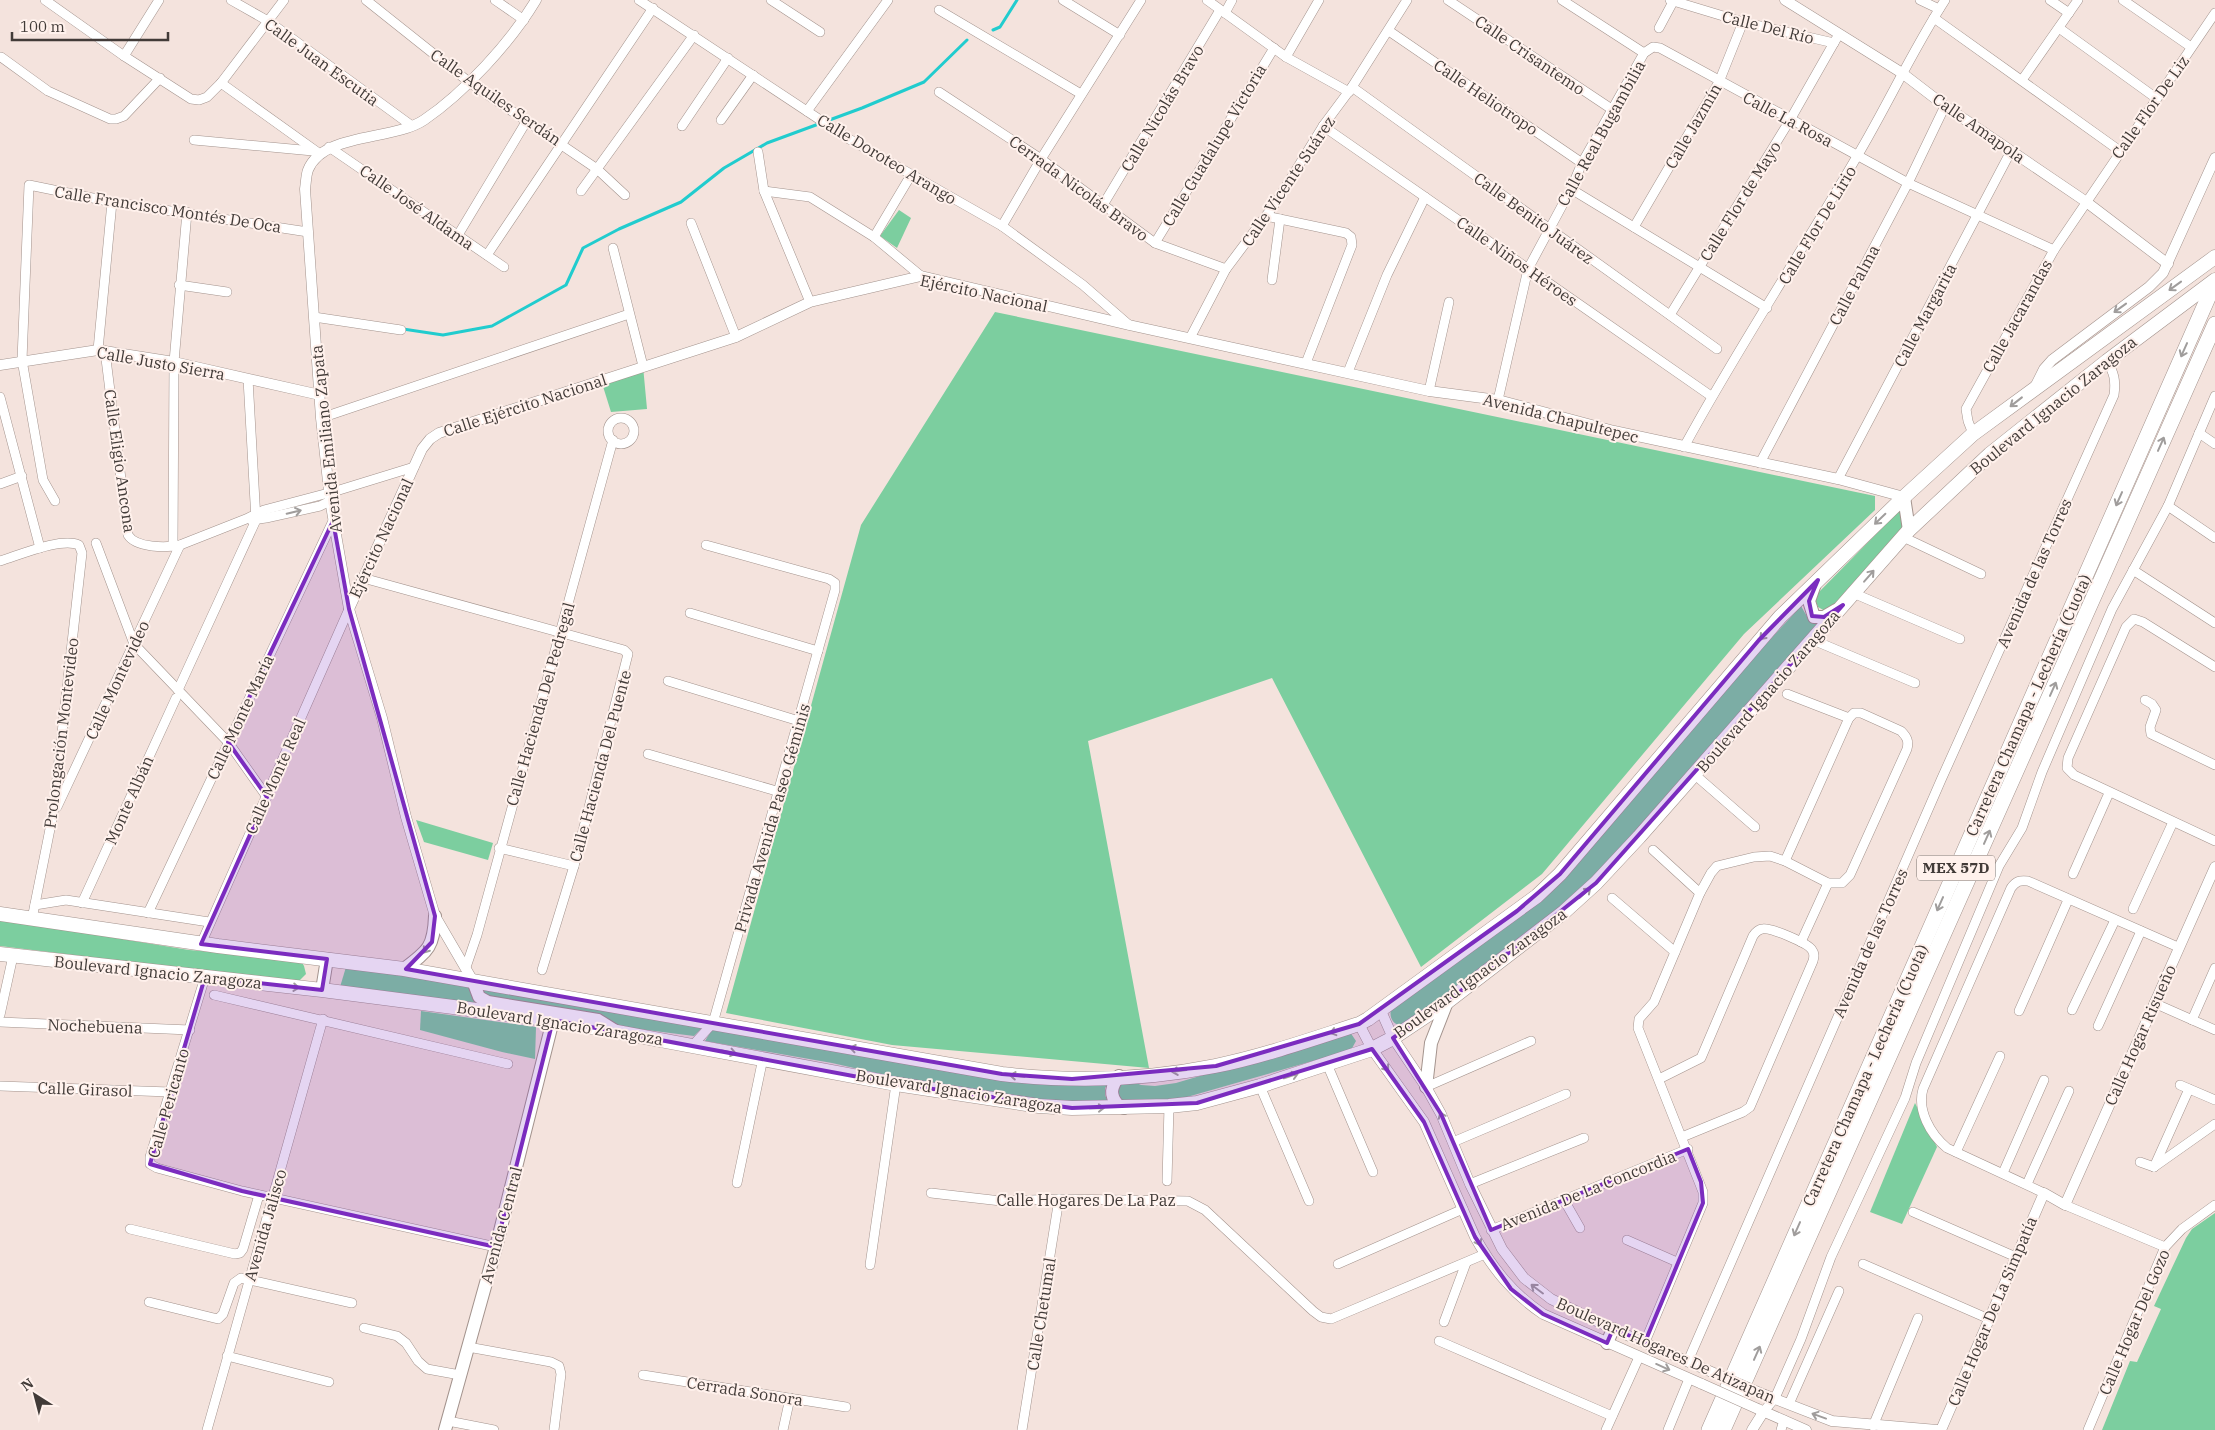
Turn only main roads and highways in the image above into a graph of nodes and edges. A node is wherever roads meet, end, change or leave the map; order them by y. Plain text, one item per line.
1 (2215, 257) edge
2 (2215, 281) edge
3 (2215, 324) edge
4 (1904, 496) junction
5 (1906, 534) junction
6 (1818, 580) junction
7 (1844, 605) junction
8 (0, 914) edge
9 (435, 916) road end
10 (7, 955) edge
11 (327, 960) junction
12 (404, 969) junction
13 (473, 981) junction
14 (322, 990) junction
15 (1447, 1002) junction
16 (554, 1020) junction
17 (614, 1030) junction
18 (1119, 1076) junction
19 (1426, 1087) road end
20 (1124, 1108) junction
21 (1613, 1329) road end
22 (1607, 1343) road end
23 (446, 1426) edge
24 (1709, 1430) edge
25 (1724, 1430) edge

1 -> 4 main road, Boulevard Ignacio Zaragoza
2 - 5 main road, Boulevard Ignacio Zaragoza
2 -> 24 highway, Carretera Chamapa - Lechería (Cuota) / MEX 57D
25 -> 3 highway, Carretera Chamapa - Lechería (Cuota) / MEX 57D
4 - 5 main road
4 -> 6 main road, Boulevard Ignacio Zaragoza
7 -> 5 main road, Boulevard Ignacio Zaragoza
6 - 7 main road
6 -> 18 main road, Boulevard Ignacio Zaragoza
15 -> 7 main road, Boulevard Ignacio Zaragoza
8 - 11 main road, Boulevard Ignacio Zaragoza
9 -> 12 main road
10 -> 14 main road, Boulevard Ignacio Zaragoza
11 - 12 main road, Boulevard Ignacio Zaragoza
11 - 14 main road
12 - 13 main road, Boulevard Ignacio Zaragoza
13 - 17 main road
18 -> 13 main road, Boulevard Ignacio Zaragoza
14 - 16 main road, Boulevard Ignacio Zaragoza
15 - 19 main road
20 -> 15 main road, Boulevard Ignacio Zaragoza
16 - 17 main road, Boulevard Ignacio Zaragoza
16 - 23 main road, Avenida Central
17 -> 20 main road, Boulevard Ignacio Zaragoza
18 - 20 main road
21 - 22 main road

